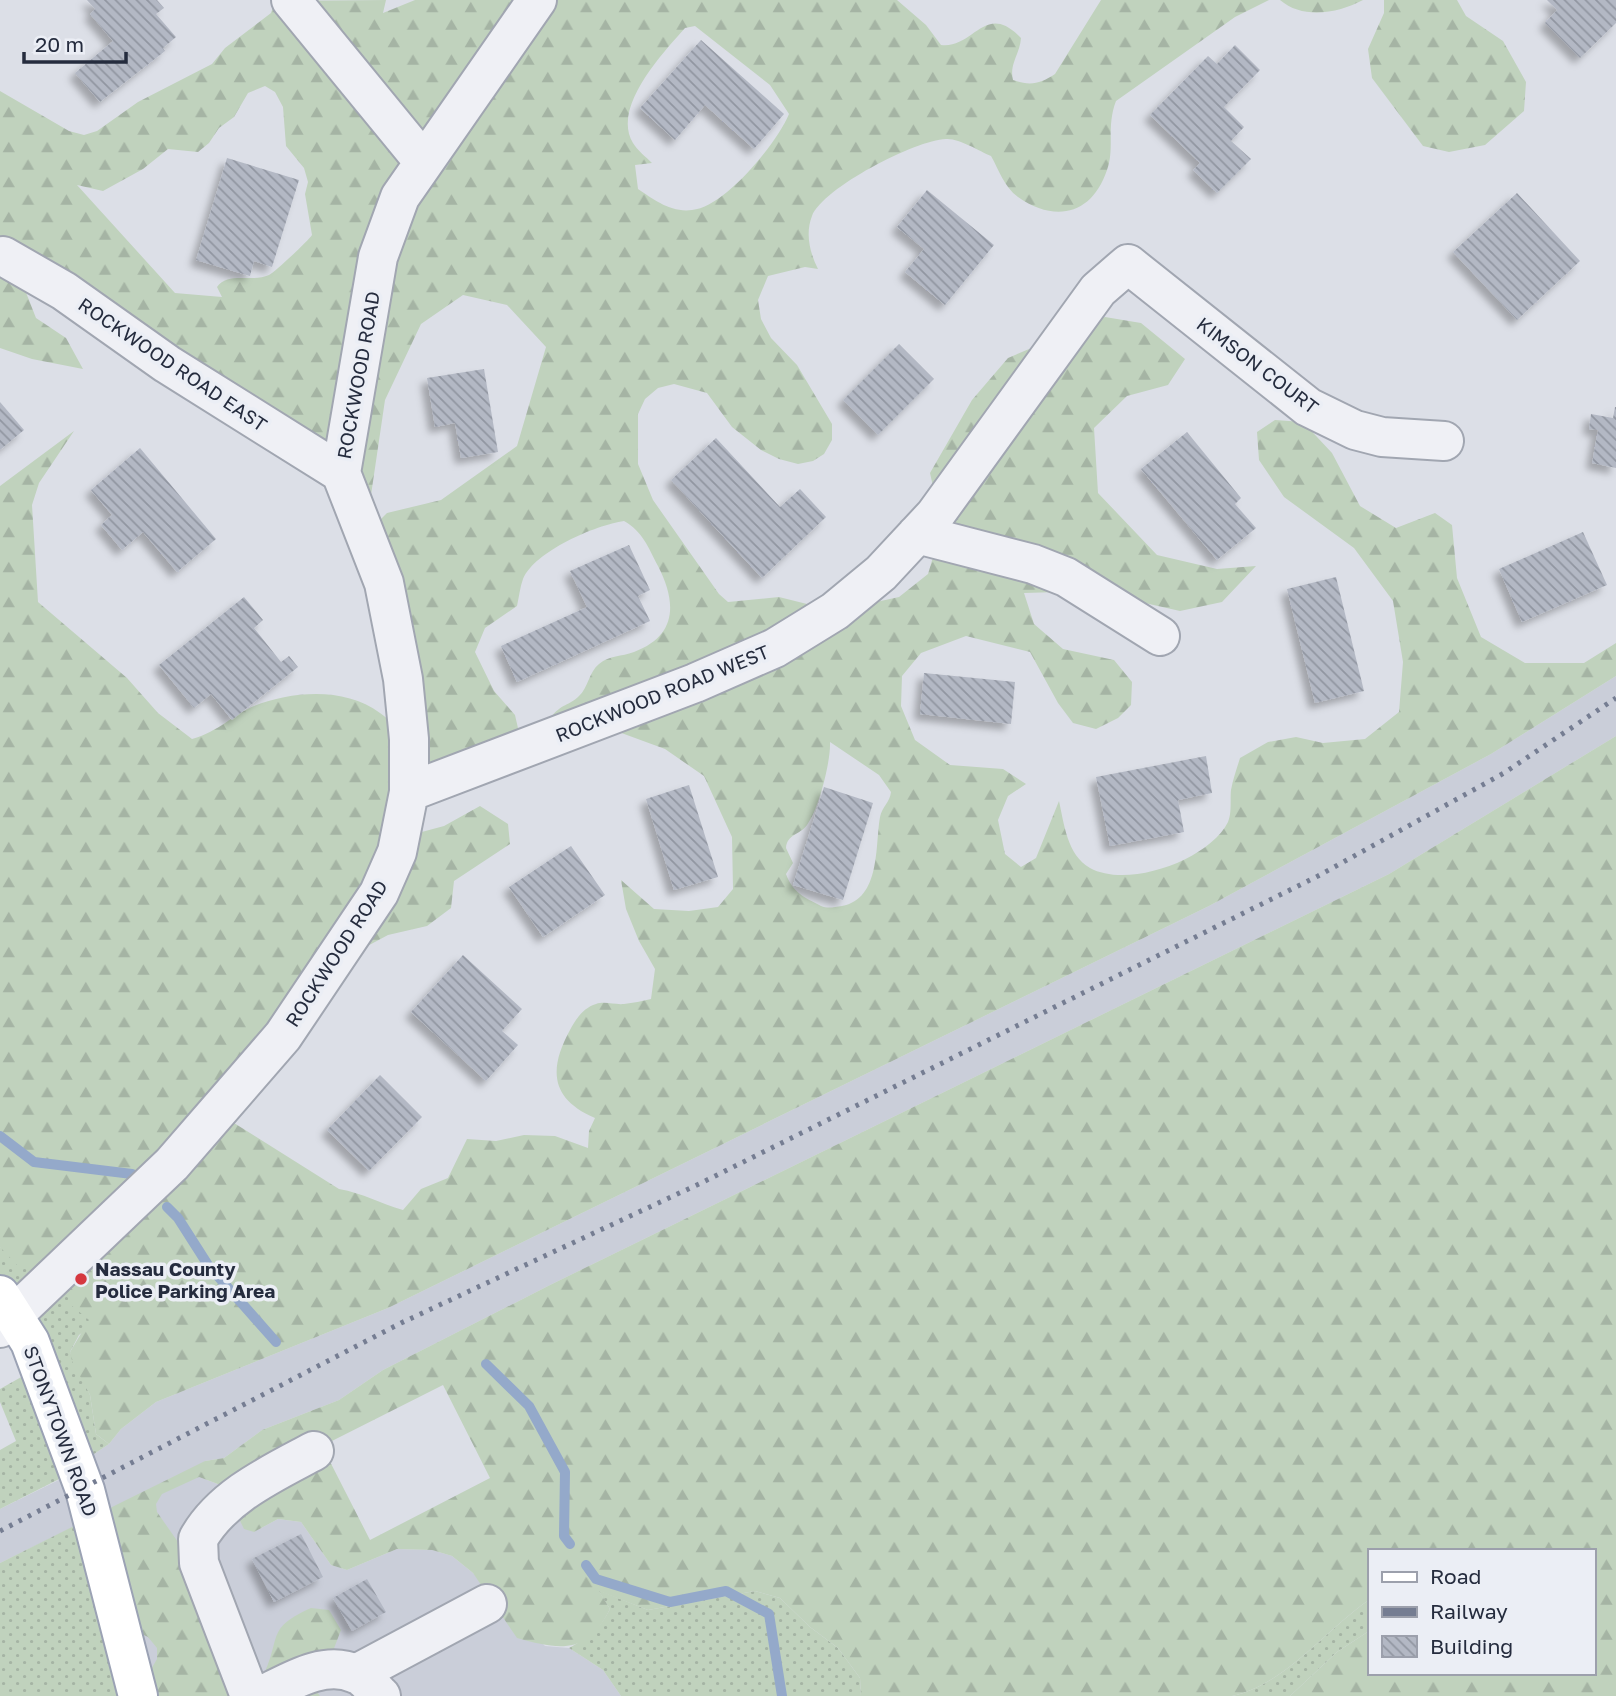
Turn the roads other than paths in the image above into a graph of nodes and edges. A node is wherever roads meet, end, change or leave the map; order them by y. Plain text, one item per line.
1 (291, 0) edge
2 (537, 0) edge
3 (423, 160) junction
4 (3, 256) dead end
5 (1128, 264) joint
6 (1444, 440) dead end
7 (341, 473) junction
8 (917, 534) junction
9 (1160, 636) dead end
10 (409, 792) junction
11 (5, 1312) edge
12 (314, 1451) dead end
13 (487, 1604) dead end
14 (368, 1685) edge
15 (138, 1696) edge
16 (250, 1696) edge
17 (261, 1696) edge

1 - 3 street
2 - 3 street, ROCKWOOD ROAD
3 - 7 street, ROCKWOOD ROAD
4 - 7 street, ROCKWOOD ROAD EAST
5 - 6 street, KIMSON COURT
5 - 8 street, ROCKWOOD ROAD WEST
7 - 10 street, ROCKWOOD ROAD
8 - 9 street
8 - 10 street, ROCKWOOD ROAD WEST
10 - 11 street, ROCKWOOD ROAD
11 - 15 main road, STONYTOWN ROAD
12 - 16 street
13 - 14 street
14 - 17 street

